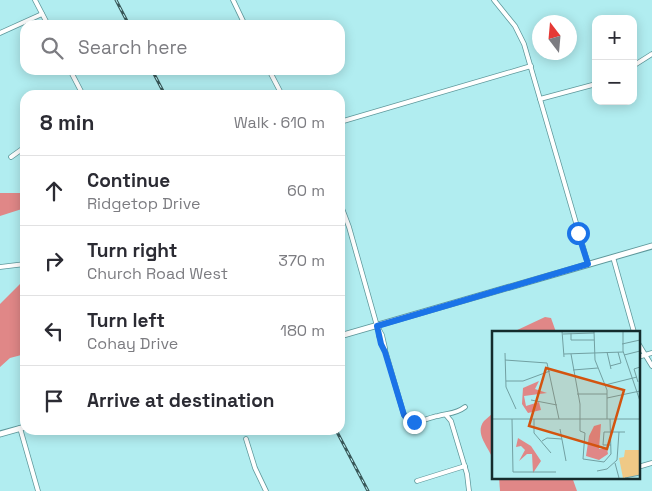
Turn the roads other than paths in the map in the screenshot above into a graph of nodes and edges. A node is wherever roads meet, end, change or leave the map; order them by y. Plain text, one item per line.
1 (35, 0) edge
2 (233, 0) edge
3 (495, 0) edge
4 (42, 14) junction
5 (29, 20) edge
6 (45, 20) edge
7 (243, 20) edge
8 (20, 24) edge
9 (0, 33) edge
10 (652, 54) edge
11 (637, 63) edge
12 (531, 66) junction
13 (73, 75) edge
14 (272, 75) edge
15 (592, 85) edge
16 (80, 90) edge
17 (279, 90) edge
18 (540, 99) junction
19 (345, 121) edge
20 (20, 151) edge
21 (11, 157) dead end
22 (345, 216) edge
23 (652, 246) edge
24 (612, 257) junction
25 (588, 264) junction
26 (20, 265) edge
27 (0, 267) edge
28 (378, 328) junction
29 (634, 331) edge
30 (345, 335) edge
31 (640, 346) edge
32 (652, 353) edge
33 (646, 355) junction
34 (640, 356) edge
35 (652, 366) edge
36 (465, 407) dead end
37 (446, 415) junction
38 (20, 428) edge
39 (0, 434) edge
40 (24, 435) edge
41 (246, 439) dead end
42 (465, 466) junction
43 (417, 481) dead end
44 (38, 491) edge
45 (266, 491) edge
46 (470, 491) edge

1 - 4 street
2 - 7 street
3 - 12 street
4 - 5 street
4 - 6 street
8 - 9 street
10 - 11 street
12 - 18 street
12 - 19 street
13 - 16 street
14 - 17 street
15 - 18 street
18 - 25 street
20 - 21 street
22 - 28 street
23 - 24 street
24 - 25 street
24 - 29 street
25 - 28 street
26 - 27 street
28 - 30 street
28 - 37 street
31 - 33 street
32 - 33 street
33 - 34 street
33 - 35 street
36 - 37 street
37 - 42 street
38 - 39 street
40 - 44 street
41 - 45 street
42 - 43 street
42 - 46 street

